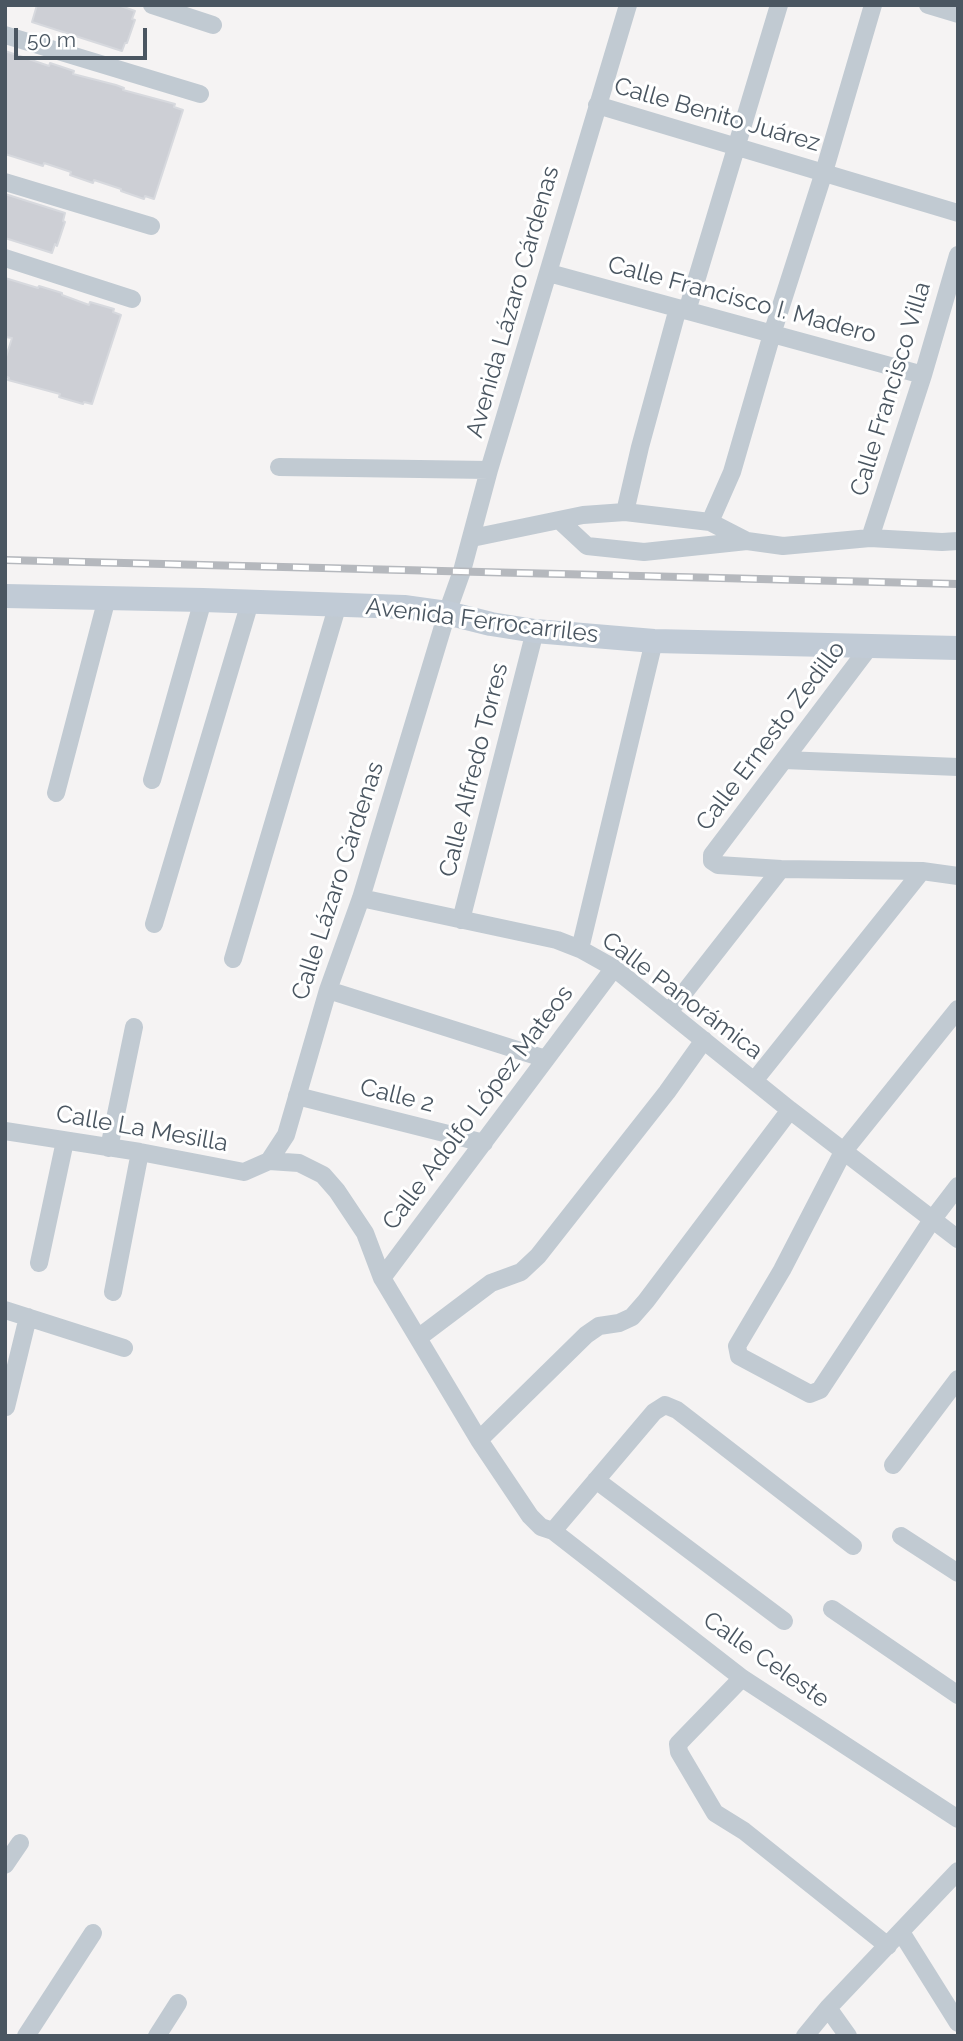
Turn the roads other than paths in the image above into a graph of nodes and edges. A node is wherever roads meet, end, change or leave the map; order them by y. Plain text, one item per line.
1 (152, 5) edge
2 (628, 5) edge
3 (779, 5) edge
4 (873, 5) edge
5 (928, 5) edge
6 (958, 14) edge
7 (212, 25) dead end
8 (5, 35) edge
9 (200, 94) dead end
10 (597, 105) junction
11 (737, 146) junction
12 (824, 172) junction
13 (5, 182) edge
14 (958, 213) edge
15 (151, 226) dead end
16 (958, 256) edge
17 (5, 258) edge
18 (549, 273) junction
19 (132, 299) dead end
20 (682, 310) junction
21 (772, 334) junction
22 (923, 375) junction
23 (279, 467) dead end
24 (489, 470) junction
25 (625, 512) junction
26 (559, 520) junction
27 (710, 522) junction
28 (472, 538) junction
29 (870, 538) junction
30 (747, 541) junction
31 (958, 541) edge
32 (5, 596) edge
33 (107, 598) junction
34 (203, 600) junction
35 (250, 602) junction
36 (338, 604) junction
37 (447, 613) junction
38 (535, 631) junction
39 (654, 640) junction
40 (870, 646) junction
41 (958, 648) edge
42 (784, 760) junction
43 (958, 767) edge
44 (152, 779) dead end
45 (56, 793) dead end
46 (782, 869) junction
47 (922, 871) junction
48 (958, 876) edge
49 (361, 898) junction
50 (461, 920) junction
51 (154, 924) dead end
52 (580, 949) junction
53 (233, 959) dead end
54 (614, 968) junction
55 (328, 990) junction
56 (958, 1009) edge
57 (669, 1012) junction
58 (134, 1027) dead end
59 (704, 1040) junction
60 (546, 1059) junction
61 (754, 1081) junction
62 (297, 1097) junction
63 (790, 1110) junction
64 (5, 1131) edge
65 (65, 1141) junction
66 (484, 1143) junction
67 (109, 1147) junction
68 (140, 1152) junction
69 (844, 1152) junction
70 (269, 1161) junction
71 (958, 1186) edge
72 (932, 1220) junction
73 (958, 1239) edge
74 (39, 1263) dead end
75 (382, 1278) junction
76 (113, 1292) dead end
77 (5, 1310) edge
78 (28, 1317) junction
79 (418, 1338) junction
80 (124, 1348) dead end
81 (958, 1379) edge
82 (6, 1407) edge
83 (479, 1440) junction
84 (893, 1465) dead end
85 (596, 1480) junction
86 (553, 1531) junction
87 (901, 1536) dead end
88 (853, 1546) dead end
89 (958, 1573) edge
90 (832, 1609) dead end
91 (784, 1622) dead end
92 (742, 1678) junction
93 (958, 1695) edge
94 (958, 1819) edge
95 (20, 1843) dead end
96 (5, 1865) edge
97 (958, 1871) edge
98 (901, 1932) junction
99 (93, 1933) dead end
100 (888, 1946) junction
101 (177, 2003) dead end
102 (828, 2008) junction
103 (958, 2023) edge
104 (26, 2036) edge
105 (157, 2036) edge
106 (805, 2036) edge
107 (848, 2036) edge

1 - 7 street
2 - 10 street, Avenida Lázaro Cárdenas
3 - 11 street
4 - 12 street, Calle Benito Juárez
5 - 6 street
8 - 9 street
10 - 11 street, Calle Benito Juárez
10 - 18 street, Avenida Lázaro Cárdenas
11 - 12 street, Calle Benito Juárez
11 - 20 street
12 - 14 street, Calle Benito Juárez
12 - 21 street
13 - 15 street
16 - 22 street, Calle Francisco Villa
17 - 19 street
18 - 20 street, Calle Francisco I. Madero
18 - 24 street, Avenida Lázaro Cárdenas
20 - 21 street, Calle Francisco I. Madero
20 - 25 street
21 - 22 street, Calle Francisco I. Madero
21 - 27 street
22 - 29 street, Calle Francisco Villa
23 - 24 street
24 - 28 street, Avenida Lázaro Cárdenas
25 - 26 street
25 - 27 street
26 - 28 street
26 - 30 street
27 - 30 street
28 - 37 street, Avenida Lázaro Cárdenas
29 - 30 street
29 - 31 street
32 - 33 street, Avenida Ferrocarriles
33 - 34 street, Avenida Ferrocarriles
33 - 45 street
34 - 35 street, Avenida Ferrocarriles
34 - 44 street
35 - 36 street, Avenida Ferrocarriles
35 - 51 street
36 - 37 street, Avenida Ferrocarriles
36 - 53 street
37 - 38 street, Avenida Ferrocarriles
37 - 49 street, Calle Lázaro Cárdenas
38 - 39 street, Avenida Ferrocarriles
38 - 50 street, Calle Alfredo Torres
39 - 40 street, Avenida Ferrocarriles
39 - 52 street
40 - 41 street, Avenida Ferrocarriles
40 - 42 street, Calle Ernesto Zedillo
42 - 43 street
42 - 46 street, Calle Ernesto Zedillo
46 - 47 street, Calle Ernesto Zedillo
46 - 57 street
47 - 48 street, Calle Ernesto Zedillo
47 - 61 street
49 - 50 street, Calle Panorámica
49 - 55 street, Calle Lázaro Cárdenas
50 - 52 street, Calle Panorámica
52 - 54 street, Calle Panorámica
54 - 57 street, Calle Panorámica
54 - 60 street, Calle Adolfo López Mateos
55 - 60 street
55 - 62 street, Calle Lázaro Cárdenas
56 - 69 street
57 - 59 street, Calle Panorámica
58 - 67 street
59 - 61 street, Calle Panorámica
59 - 79 street
60 - 66 street, Calle Adolfo López Mateos
61 - 63 street, Calle Panorámica
62 - 66 street, Calle 2
62 - 70 street, Calle Lázaro Cárdenas
63 - 69 street, Calle Panorámica
63 - 83 street
64 - 65 street, Calle La Mesilla
65 - 67 street, Calle La Mesilla
65 - 74 street
66 - 75 street, Calle Adolfo López Mateos
67 - 68 street, Calle La Mesilla
68 - 70 street, Calle La Mesilla
68 - 76 street
69 - 72 street, Calle Panorámica
69 - 72 street
70 - 75 street, Calle Celeste
71 - 72 street
72 - 73 street
75 - 79 street, Calle Celeste
77 - 78 street
78 - 80 street
78 - 82 street
79 - 83 street, Calle Celeste
81 - 84 street
83 - 86 street, Calle Celeste
85 - 86 street
85 - 88 street
85 - 91 street
86 - 92 street, Calle Celeste
87 - 89 street
90 - 93 street
92 - 94 street, Calle Celeste
92 - 100 street
95 - 96 street
97 - 98 street
98 - 100 street
98 - 103 street
99 - 104 street
100 - 102 street
101 - 105 street
102 - 106 street
102 - 107 street

